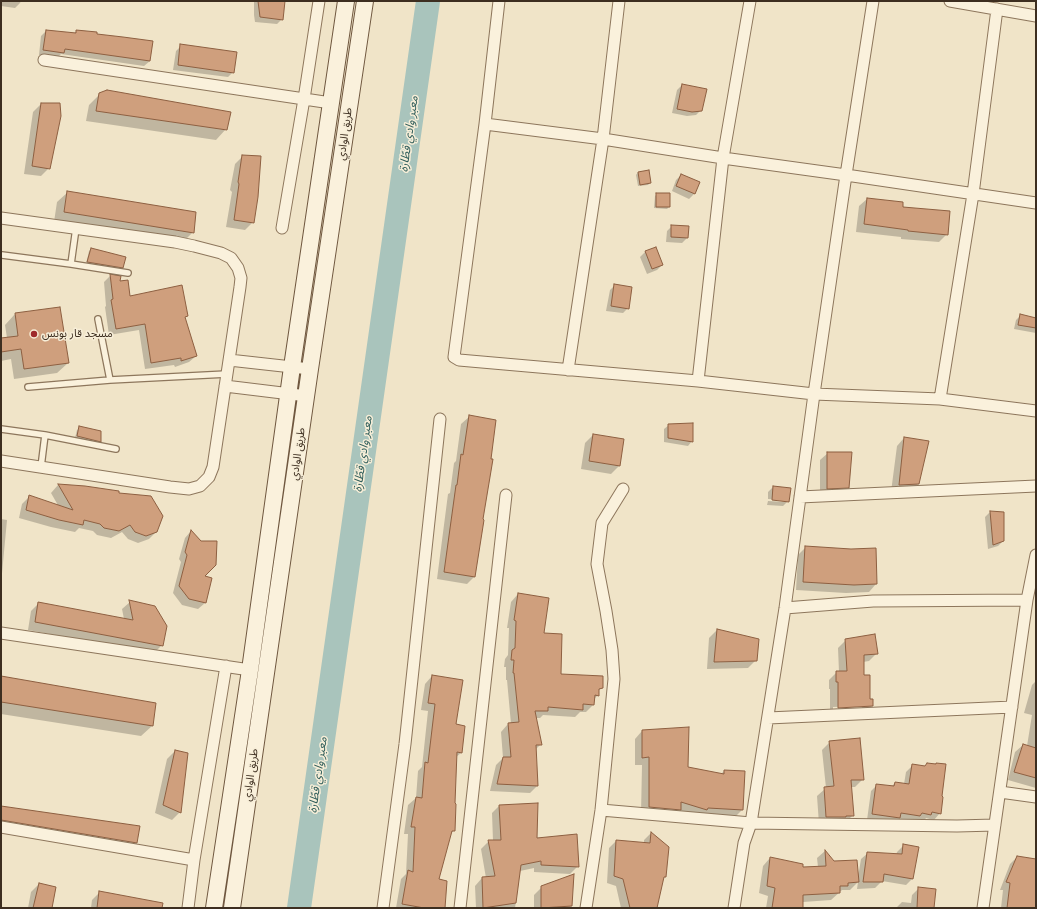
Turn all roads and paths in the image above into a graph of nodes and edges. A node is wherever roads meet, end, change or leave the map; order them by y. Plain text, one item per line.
1 (319, 1) edge
2 (346, 1) edge
3 (365, 1) edge
4 (499, 1) edge
5 (619, 1) edge
6 (750, 1) edge
7 (873, 1) edge
8 (950, 1) edge
9 (997, 9) junction
10 (1036, 16) edge
11 (44, 60) dead end
12 (304, 99) junction
13 (331, 103) junction
14 (485, 124) junction
15 (603, 139) junction
16 (723, 158) junction
17 (846, 175) junction
18 (972, 194) junction
19 (1036, 203) edge
20 (1, 218) edge
21 (76, 228) junction
22 (282, 228) dead end
23 (2, 255) edge
24 (71, 264) junction
25 (128, 273) dead end
26 (98, 319) dead end
27 (229, 360) junction
28 (292, 367) junction
29 (310, 368) junction
30 (568, 370) junction
31 (227, 374) junction
32 (110, 380) junction
33 (698, 381) junction
34 (225, 386) junction
35 (28, 387) dead end
36 (288, 394) junction
37 (814, 394) junction
38 (306, 396) junction
39 (940, 399) junction
40 (1036, 411) edge
41 (440, 420) dead end
42 (1, 429) edge
43 (45, 436) junction
44 (116, 449) dead end
45 (1, 461) edge
46 (41, 467) junction
47 (1036, 486) edge
48 (623, 488) dead end
49 (506, 496) dead end
50 (800, 496) junction
51 (1036, 555) edge
52 (1027, 600) junction
53 (785, 608) junction
54 (1, 633) edge
55 (226, 666) junction
56 (250, 670) junction
57 (1012, 707) junction
58 (768, 718) junction
59 (1000, 792) junction
60 (1036, 797) edge
61 (601, 810) junction
62 (751, 823) junction
63 (995, 825) junction
64 (1, 827) edge
65 (194, 860) junction
66 (188, 908) edge
67 (214, 908) edge
68 (232, 908) edge
69 (383, 908) edge
70 (460, 908) edge
71 (586, 908) edge
72 (734, 908) edge
73 (983, 908) edge

1 - 12 street
2 - 13 main road, طريق الوادي
3 - 29 main road, طريق الوادي
4 - 14 street
5 - 15 street
6 - 16 street
7 - 17 street
8 - 9 street
9 - 10 street
9 - 18 street
11 - 12 street
12 - 13 street
12 - 22 street
13 - 28 main road, طريق الوادي
14 - 15 street
14 - 30 street
15 - 16 street
15 - 30 street
16 - 17 street
16 - 33 street
17 - 18 street
17 - 37 street
18 - 19 street
18 - 39 street
20 - 21 street
21 - 24 lane
21 - 27 street
23 - 24 lane
24 - 25 lane
26 - 32 lane
27 - 28 street
27 - 31 street
28 - 29 street
28 - 36 main road, طريق الوادي
29 - 38 main road, طريق الوادي
30 - 33 street
31 - 32 lane
31 - 34 street
32 - 35 lane
33 - 37 street
34 - 36 street
34 - 46 street
36 - 38 street
36 - 56 main road, طريق الوادي
37 - 39 street
37 - 50 street
38 - 68 main road, طريق الوادي
39 - 40 street
41 - 69 street
42 - 43 lane
43 - 44 lane
43 - 46 lane
45 - 46 street
47 - 50 street
48 - 61 street
49 - 70 street
50 - 53 street
51 - 52 street
52 - 53 street
52 - 57 street
53 - 58 street
54 - 55 street
55 - 56 street
55 - 65 street
56 - 67 main road, طريق الوادي
57 - 58 street
57 - 59 street
58 - 62 street
59 - 60 street
59 - 63 street
61 - 62 street
61 - 71 street
62 - 63 street
62 - 72 street
63 - 73 street
64 - 65 street
65 - 66 street

